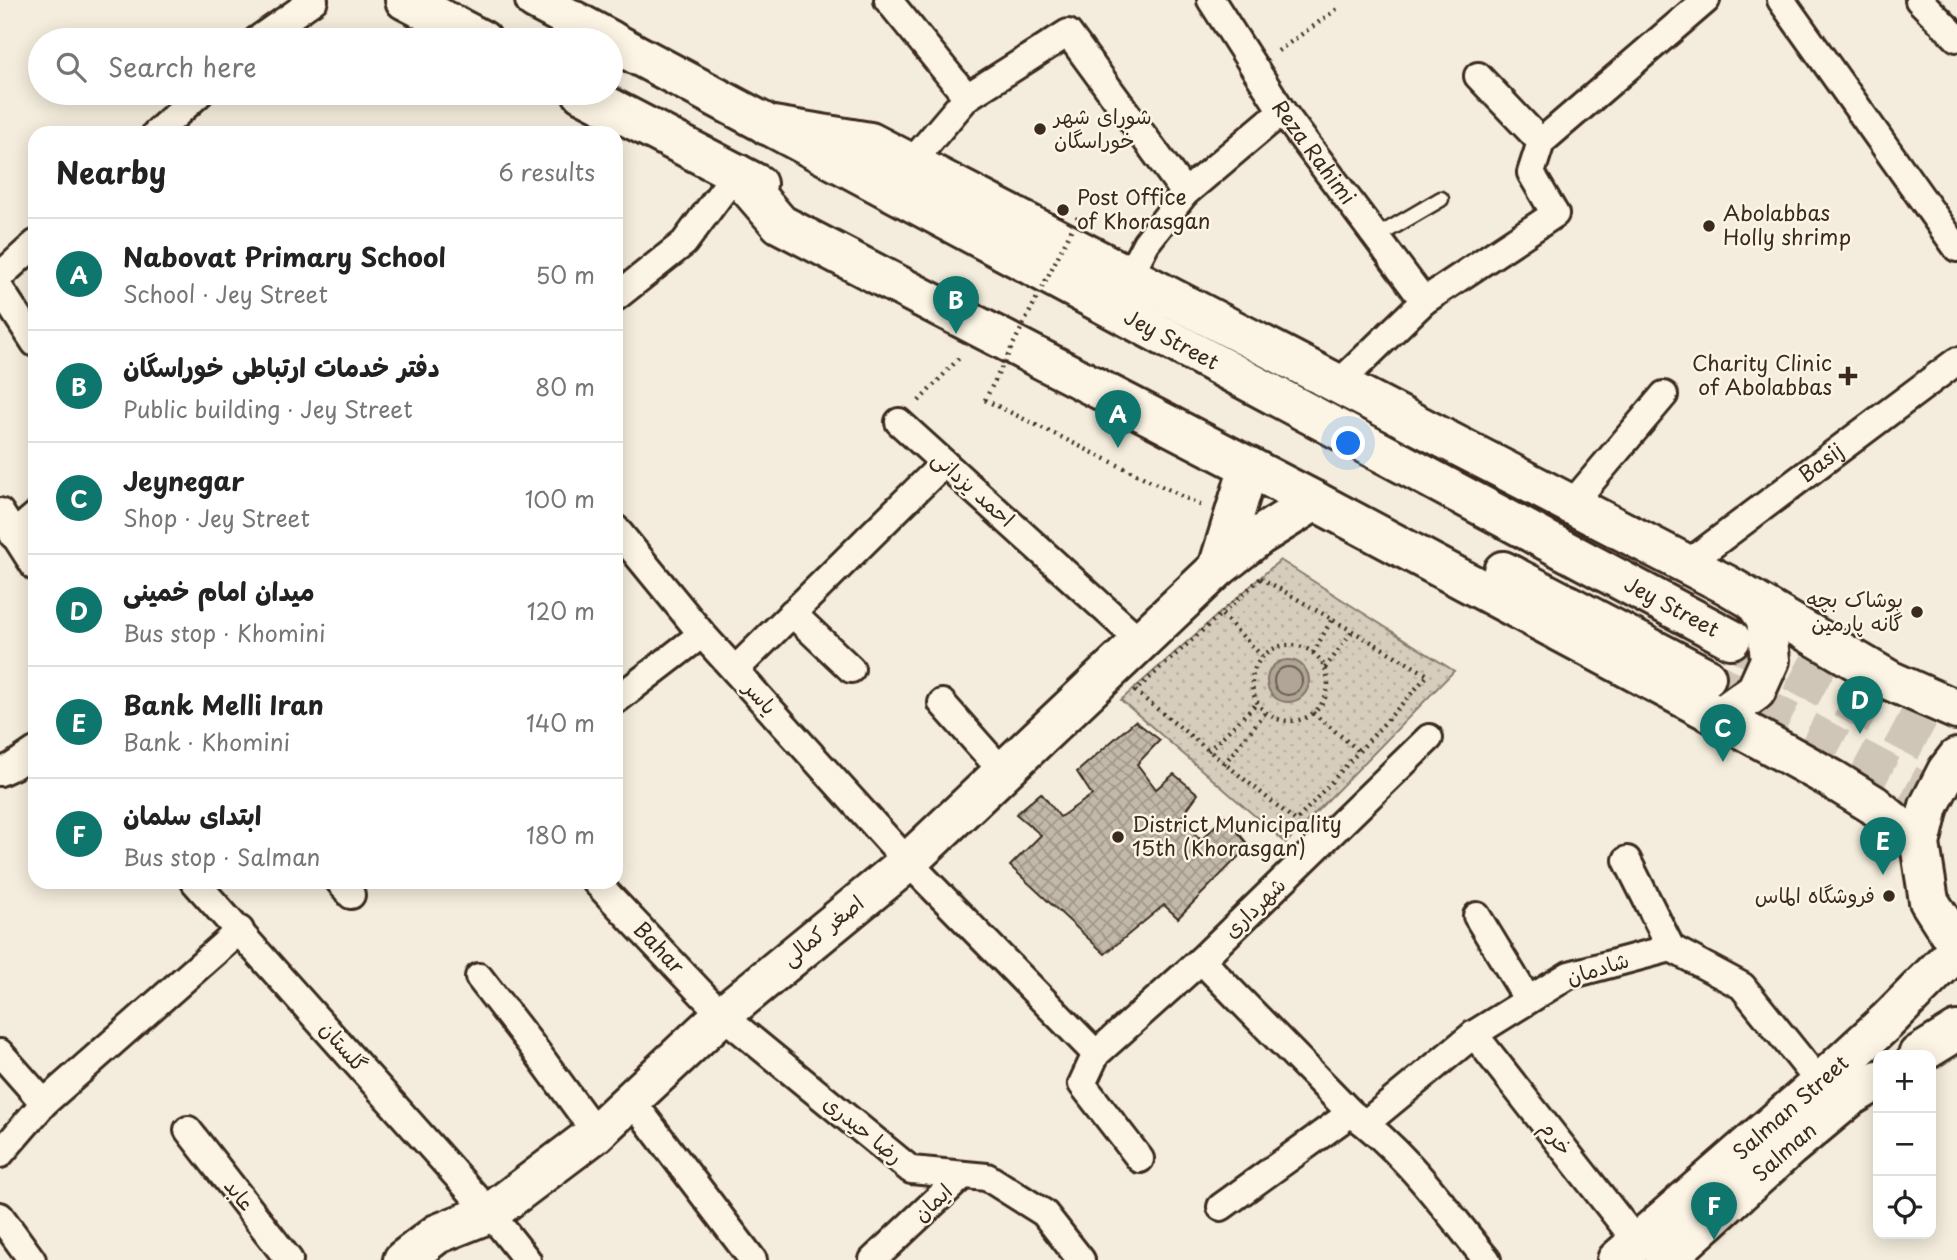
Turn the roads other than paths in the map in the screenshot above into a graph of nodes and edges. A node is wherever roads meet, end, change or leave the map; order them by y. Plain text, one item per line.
1 (314, 0) edge
2 (405, 0) edge
3 (888, 0) edge
4 (1211, 0) edge
5 (1706, 0) edge
6 (1919, 0) edge
7 (1791, 4) edge
8 (561, 5) edge
9 (272, 28) edge
10 (459, 28) edge
11 (593, 28) edge
12 (1957, 38) edge
13 (623, 47) edge
14 (1478, 76) dead end
15 (967, 97) junction
16 (187, 105) edge
17 (605, 105) edge
18 (1282, 111) junction
19 (767, 125) junction
20 (164, 126) edge
21 (1541, 142) junction
22 (911, 163) junction
23 (736, 173) junction
24 (1185, 192) junction
25 (1441, 199) dead end
26 (1949, 221) edge
27 (1376, 237) junction
28 (1957, 248) edge
29 (28, 250) edge
30 (0, 276) edge
31 (1129, 276) junction
32 (0, 289) edge
33 (623, 291) edge
34 (1424, 300) junction
35 (28, 333) edge
36 (1957, 361) edge
37 (1338, 384) junction
38 (1664, 395) dead end
39 (899, 422) road end
40 (944, 463) junction
41 (1249, 467) junction
42 (1315, 501) junction
43 (1571, 505) junction
44 (28, 518) edge
45 (7, 523) edge
46 (623, 538) edge
47 (28, 555) edge
48 (1687, 564) junction
49 (1217, 568) junction
50 (1754, 601) junction
51 (792, 613) junction
52 (702, 634) junction
53 (1731, 639) tunnel mouth
54 (1140, 641) junction
55 (850, 669) dead end
56 (735, 670) junction
57 (1706, 677) tunnel mouth
58 (623, 695) edge
59 (942, 703) dead end
60 (1957, 710) edge
61 (1720, 717) junction
62 (1429, 738) dead end
63 (28, 756) edge
64 (1957, 758) edge
65 (0, 772) edge
66 (1003, 772) junction
67 (1920, 844) junction
68 (1627, 860) dead end
69 (908, 862) junction
70 (202, 889) edge
71 (603, 889) edge
72 (1477, 916) dead end
73 (240, 930) junction
74 (1957, 944) edge
75 (1671, 948) junction
76 (1957, 950) edge
77 (1201, 960) junction
78 (479, 977) dead end
79 (1528, 1000) junction
80 (722, 1014) junction
81 (1957, 1031) edge
82 (1474, 1034) junction
83 (1926, 1050) edge
84 (0, 1053) edge
85 (1096, 1054) junction
86 (1820, 1083) junction
87 (1873, 1083) edge
88 (632, 1101) junction
89 (44, 1103) junction
90 (1358, 1118) junction
91 (188, 1130) dead end
92 (596, 1133) junction
93 (0, 1154) edge
94 (1140, 1158) dead end
95 (963, 1175) junction
96 (1221, 1207) dead end
97 (490, 1213) junction
98 (0, 1216) edge
99 (1656, 1254) edge
100 (32, 1260) edge
101 (289, 1260) edge
102 (403, 1260) edge
103 (527, 1260) edge
104 (753, 1260) edge
105 (873, 1260) edge
106 (1081, 1260) edge
107 (1488, 1260) edge

1 - 9 street
2 - 10 main road
3 - 15 street
4 - 18 street, Reza Rahimi
5 - 21 street
6 - 12 street
7 - 26 street
8 - 11 main road, Jey Street
13 - 19 main road, Jey Street
14 - 21 street
15 - 22 street
15 - 24 street
16 - 20 street
17 - 23 main road
18 - 24 street
18 - 27 street, Reza Rahimi
19 - 22 main road
19 - 53 main road, Jey Street
21 - 34 street
22 - 31 main road
23 - 33 street
23 - 41 main road
23 - 57 main road
24 - 31 street
25 - 27 lane
26 - 28 street
27 - 34 street, Reza Rahimi
29 - 30 street
31 - 37 main road
32 - 35 street
34 - 37 street
36 - 48 street, Basij
37 - 43 main road
38 - 43 street
39 - 40 street, احمد یزدانی
40 - 51 street
40 - 54 street, احمد یزدانی
41 - 42 main road
41 - 49 main road
42 - 49 main road, اصغر کمالی
42 - 61 main road
43 - 48 main road
44 - 45 street
45 - 47 street
46 - 52 street, یاسر
48 - 50 main road
49 - 54 main road, اصغر کمالی
50 - 60 main road
50 - 61 main road
51 - 55 street
51 - 56 street
52 - 56 street, یاسر
52 - 58 street
54 - 66 main road, اصغر کمالی
56 - 69 street, یاسر
59 - 66 street
61 - 67 main road
62 - 77 street, شهرداری
63 - 65 street
64 - 67 main road
66 - 69 main road, اصغر کمالی
67 - 74 main road
68 - 75 street
69 - 80 main road, اصغر کمالی
69 - 85 street, یاسر
70 - 73 street, گلستان
71 - 80 street, Bahar
72 - 79 street
73 - 89 street
73 - 97 street, گلستان
75 - 79 street, شادمان
75 - 86 street
76 - 86 main road, Salman Street
77 - 85 street, شهرداری
77 - 90 street
78 - 92 street
79 - 82 street, شادمان
80 - 88 main road, اصغر کمالی
80 - 95 street, رضا حیدری
81 - 83 main road
82 - 90 street, شادمان
82 - 99 street, خرم
84 - 89 street
85 - 94 street
86 - 99 main road, Salman Street
87 - 99 main road, Salman
88 - 92 main road, اصغر کمالی
88 - 104 street
89 - 93 street
90 - 96 street, شادمان
90 - 107 street
91 - 101 street, عابد
92 - 97 main road, اصغر کمالی
95 - 105 street, ایمان
95 - 106 street, رضا حیدری
97 - 102 main road, اصغر کمالی
97 - 103 street, گلستان
98 - 100 street

